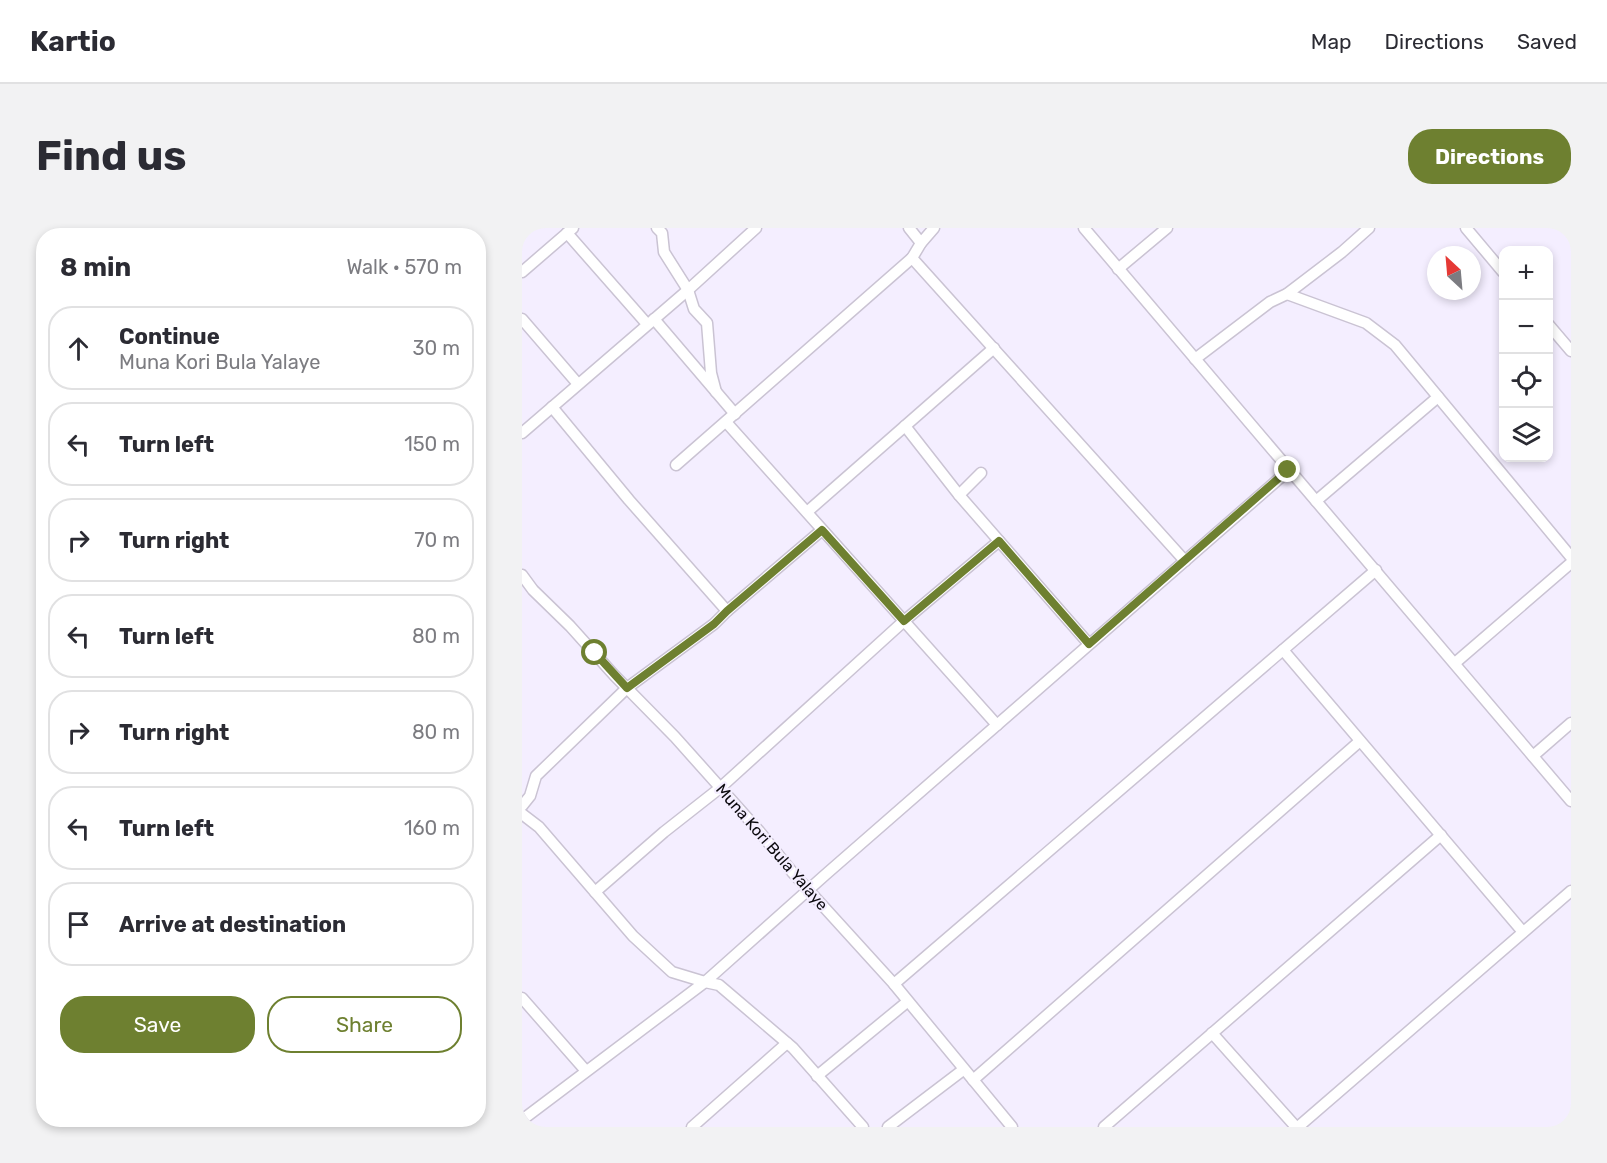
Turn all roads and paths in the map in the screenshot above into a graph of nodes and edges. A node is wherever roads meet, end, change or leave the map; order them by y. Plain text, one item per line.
1 (657, 228) edge
2 (756, 228) edge
3 (909, 228) edge
4 (934, 228) edge
5 (1084, 228) edge
6 (1167, 228) edge
7 (1369, 228) edge
8 (1466, 228) edge
9 (570, 230) edge
10 (921, 243) junction
11 (912, 258) junction
12 (1499, 267) edge
13 (1118, 269) junction
14 (522, 272) edge
15 (688, 290) junction
16 (1287, 294) junction
17 (522, 319) edge
18 (651, 321) junction
19 (1553, 330) edge
20 (994, 348) junction
21 (1571, 351) edge
22 (1195, 359) junction
23 (578, 384) junction
24 (716, 392) junction
25 (1438, 397) junction
26 (552, 406) junction
27 (735, 414) junction
28 (726, 422) junction
29 (905, 426) junction
30 (522, 433) edge
31 (676, 465) dead end
32 (1288, 470) junction
33 (981, 473) dead end
34 (959, 495) junction
35 (1316, 501) junction
36 (807, 512) junction
37 (822, 530) junction
38 (999, 541) junction
39 (1571, 557) edge
40 (1185, 561) junction
41 (1571, 563) edge
42 (1376, 570) junction
43 (522, 575) edge
44 (727, 611) junction
45 (904, 621) junction
46 (1089, 644) junction
47 (1283, 650) junction
48 (1455, 663) junction
49 (627, 688) junction
50 (1571, 723) edge
51 (997, 725) junction
52 (1360, 741) junction
53 (1533, 756) junction
54 (720, 788) junction
55 (1571, 801) edge
56 (522, 806) edge
57 (522, 814) edge
58 (1441, 836) junction
59 (808, 889) junction
60 (1571, 891) edge
61 (595, 892) junction
62 (1523, 932) junction
63 (705, 982) junction
64 (894, 984) junction
65 (522, 998) edge
66 (907, 1002) junction
67 (1212, 1033) junction
68 (787, 1043) junction
69 (963, 1070) junction
70 (586, 1071) junction
71 (818, 1076) junction
72 (973, 1080) junction
73 (522, 1120) edge
74 (692, 1127) edge
75 (863, 1127) edge
76 (888, 1127) edge
77 (1012, 1127) edge
78 (1104, 1127) edge
79 (1297, 1127) edge

1 - 15 street
2 - 15 street
3 - 10 street
4 - 10 street
5 - 13 street
6 - 13 street
7 - 16 street
8 - 12 street
9 - 14 street
9 - 18 street
10 - 11 street
11 - 20 street
11 - 27 street
13 - 22 street
15 - 18 street
15 - 24 street
16 - 22 street
16 - 25 street
17 - 23 street
18 - 23 street
18 - 24 street
19 - 21 street
20 - 29 street
20 - 40 street
22 - 32 street
23 - 26 street
24 - 27 street
25 - 35 street
25 - 39 street
26 - 30 street
26 - 44 street
27 - 28 street
28 - 31 street
28 - 36 street
29 - 34 street
29 - 36 street
32 - 35 street
32 - 40 street
33 - 34 street
34 - 38 street
35 - 42 street
36 - 37 street
37 - 44 street
37 - 45 street
38 - 45 street
38 - 46 street
40 - 46 street
41 - 48 street
42 - 47 street
42 - 48 street
43 - 49 street, Muna Kori Bula Yalaye
44 - 49 street
45 - 51 street
45 - 54 street
46 - 51 street
47 - 52 street
47 - 64 street
48 - 53 street
49 - 54 street, Muna Kori Bula Yalaye
49 - 56 street
50 - 53 street
51 - 59 street
52 - 58 street
52 - 72 street
53 - 55 street
54 - 59 street, Muna Kori Bula Yalaye
54 - 61 street
57 - 61 street
58 - 62 street
58 - 67 street
59 - 63 street
59 - 64 street, Muna Kori Bula Yalaye
60 - 62 street
61 - 63 street
62 - 79 street
63 - 68 street
63 - 70 street
64 - 66 street, Muna Kori Bula Yalaye
65 - 70 street
66 - 69 street, Muna Kori Bula Yalaye
66 - 71 street
67 - 78 street
67 - 79 street
68 - 71 street
68 - 74 street
69 - 72 street, Muna Kori Bula Yalaye
69 - 76 street
70 - 73 street
71 - 75 street
72 - 77 street, Muna Kori Bula Yalaye

